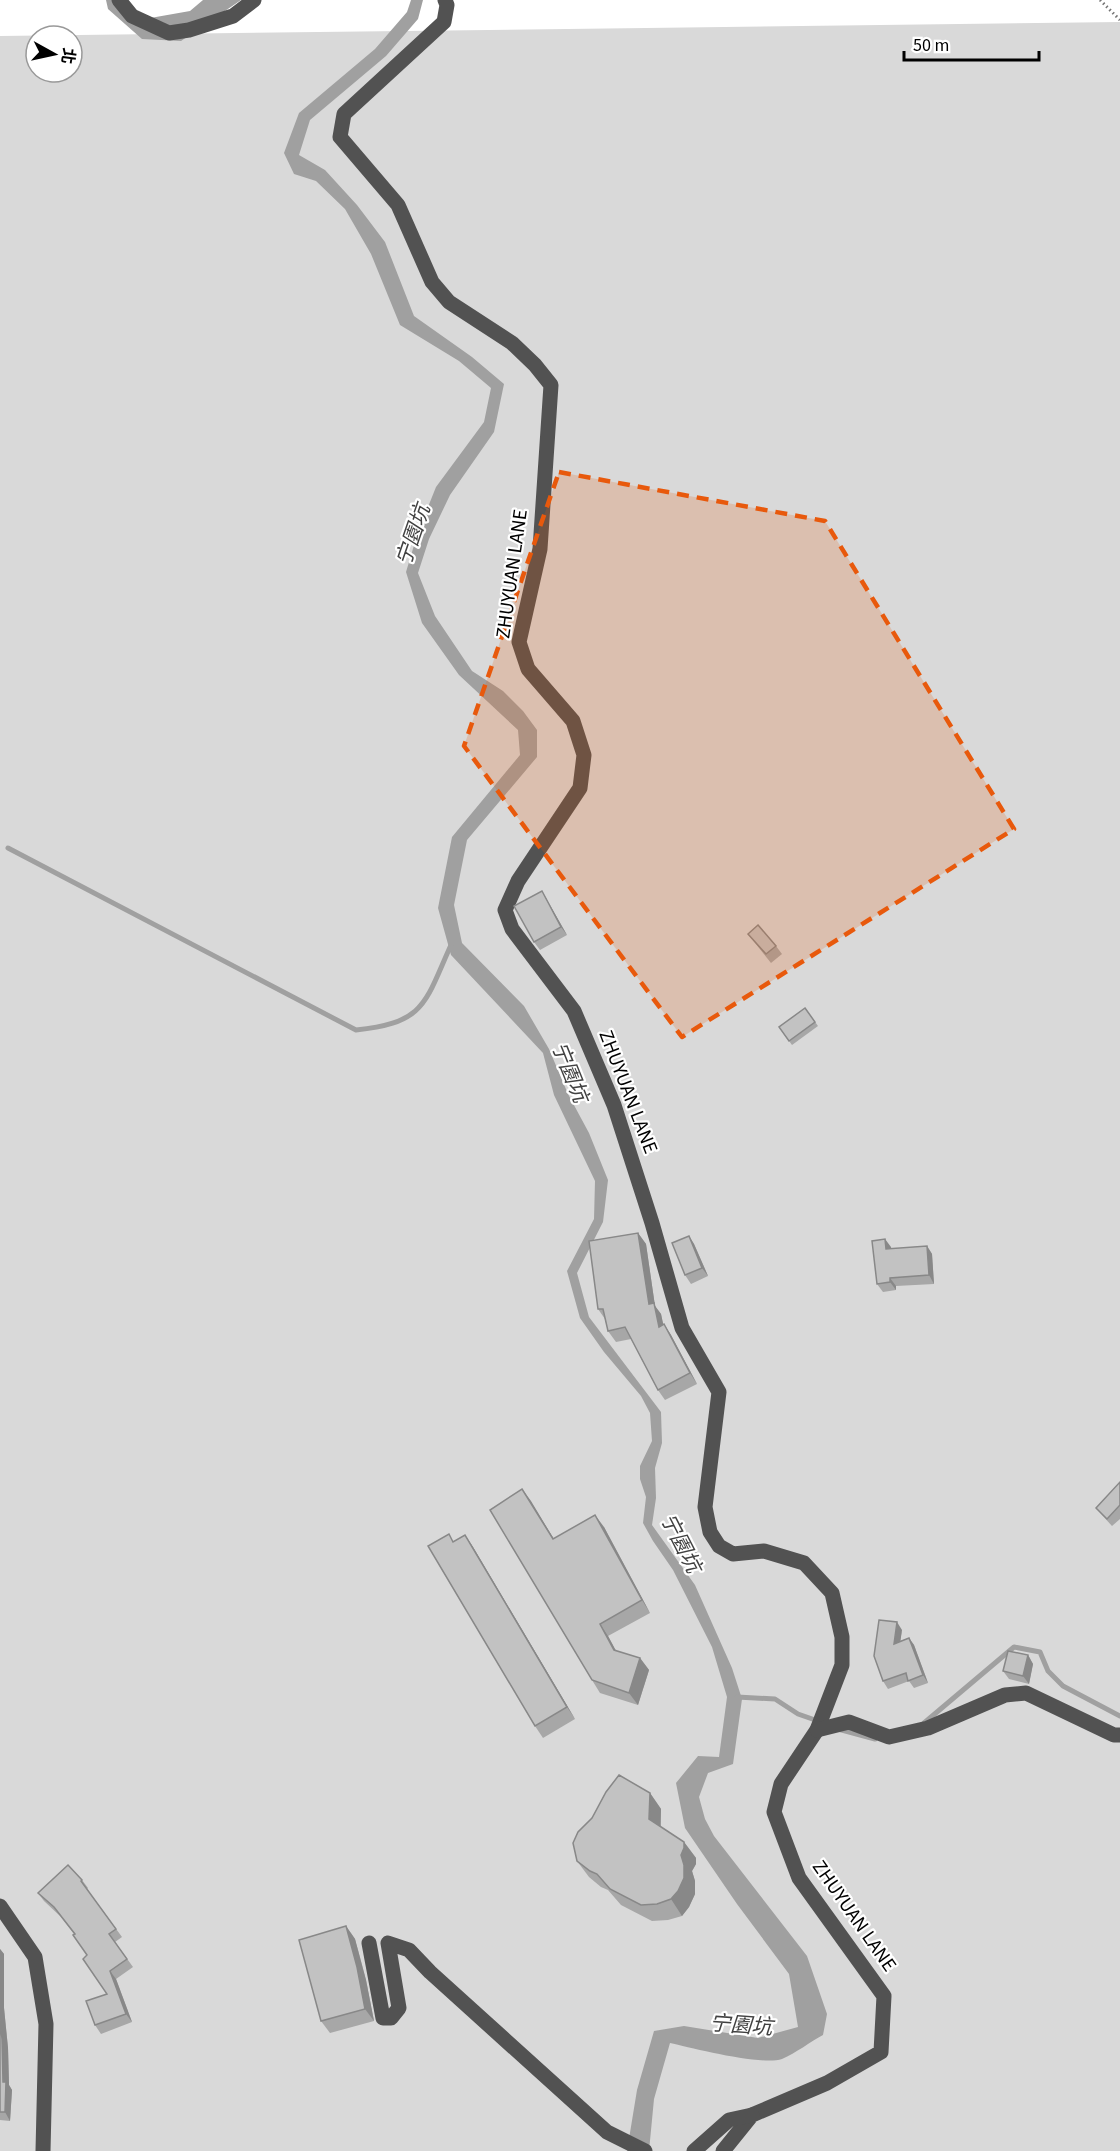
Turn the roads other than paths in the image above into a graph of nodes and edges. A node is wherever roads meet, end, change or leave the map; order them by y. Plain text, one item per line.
1 (119, 0) edge
2 (254, 0) edge
3 (445, 0) edge
4 (817, 1730) junction
5 (1120, 1736) edge
6 (0, 1906) edge
7 (369, 1943) dead end
8 (752, 2115) junction
9 (43, 2151) edge
10 (645, 2151) edge
11 (694, 2151) edge
12 (723, 2151) edge

1 - 2 street
3 - 4 street, ZHUYUAN LANE
4 - 5 street
4 - 8 street, ZHUYUAN LANE
6 - 9 street
7 - 10 street
8 - 11 street
8 - 12 street, ZHUYUAN LANE

